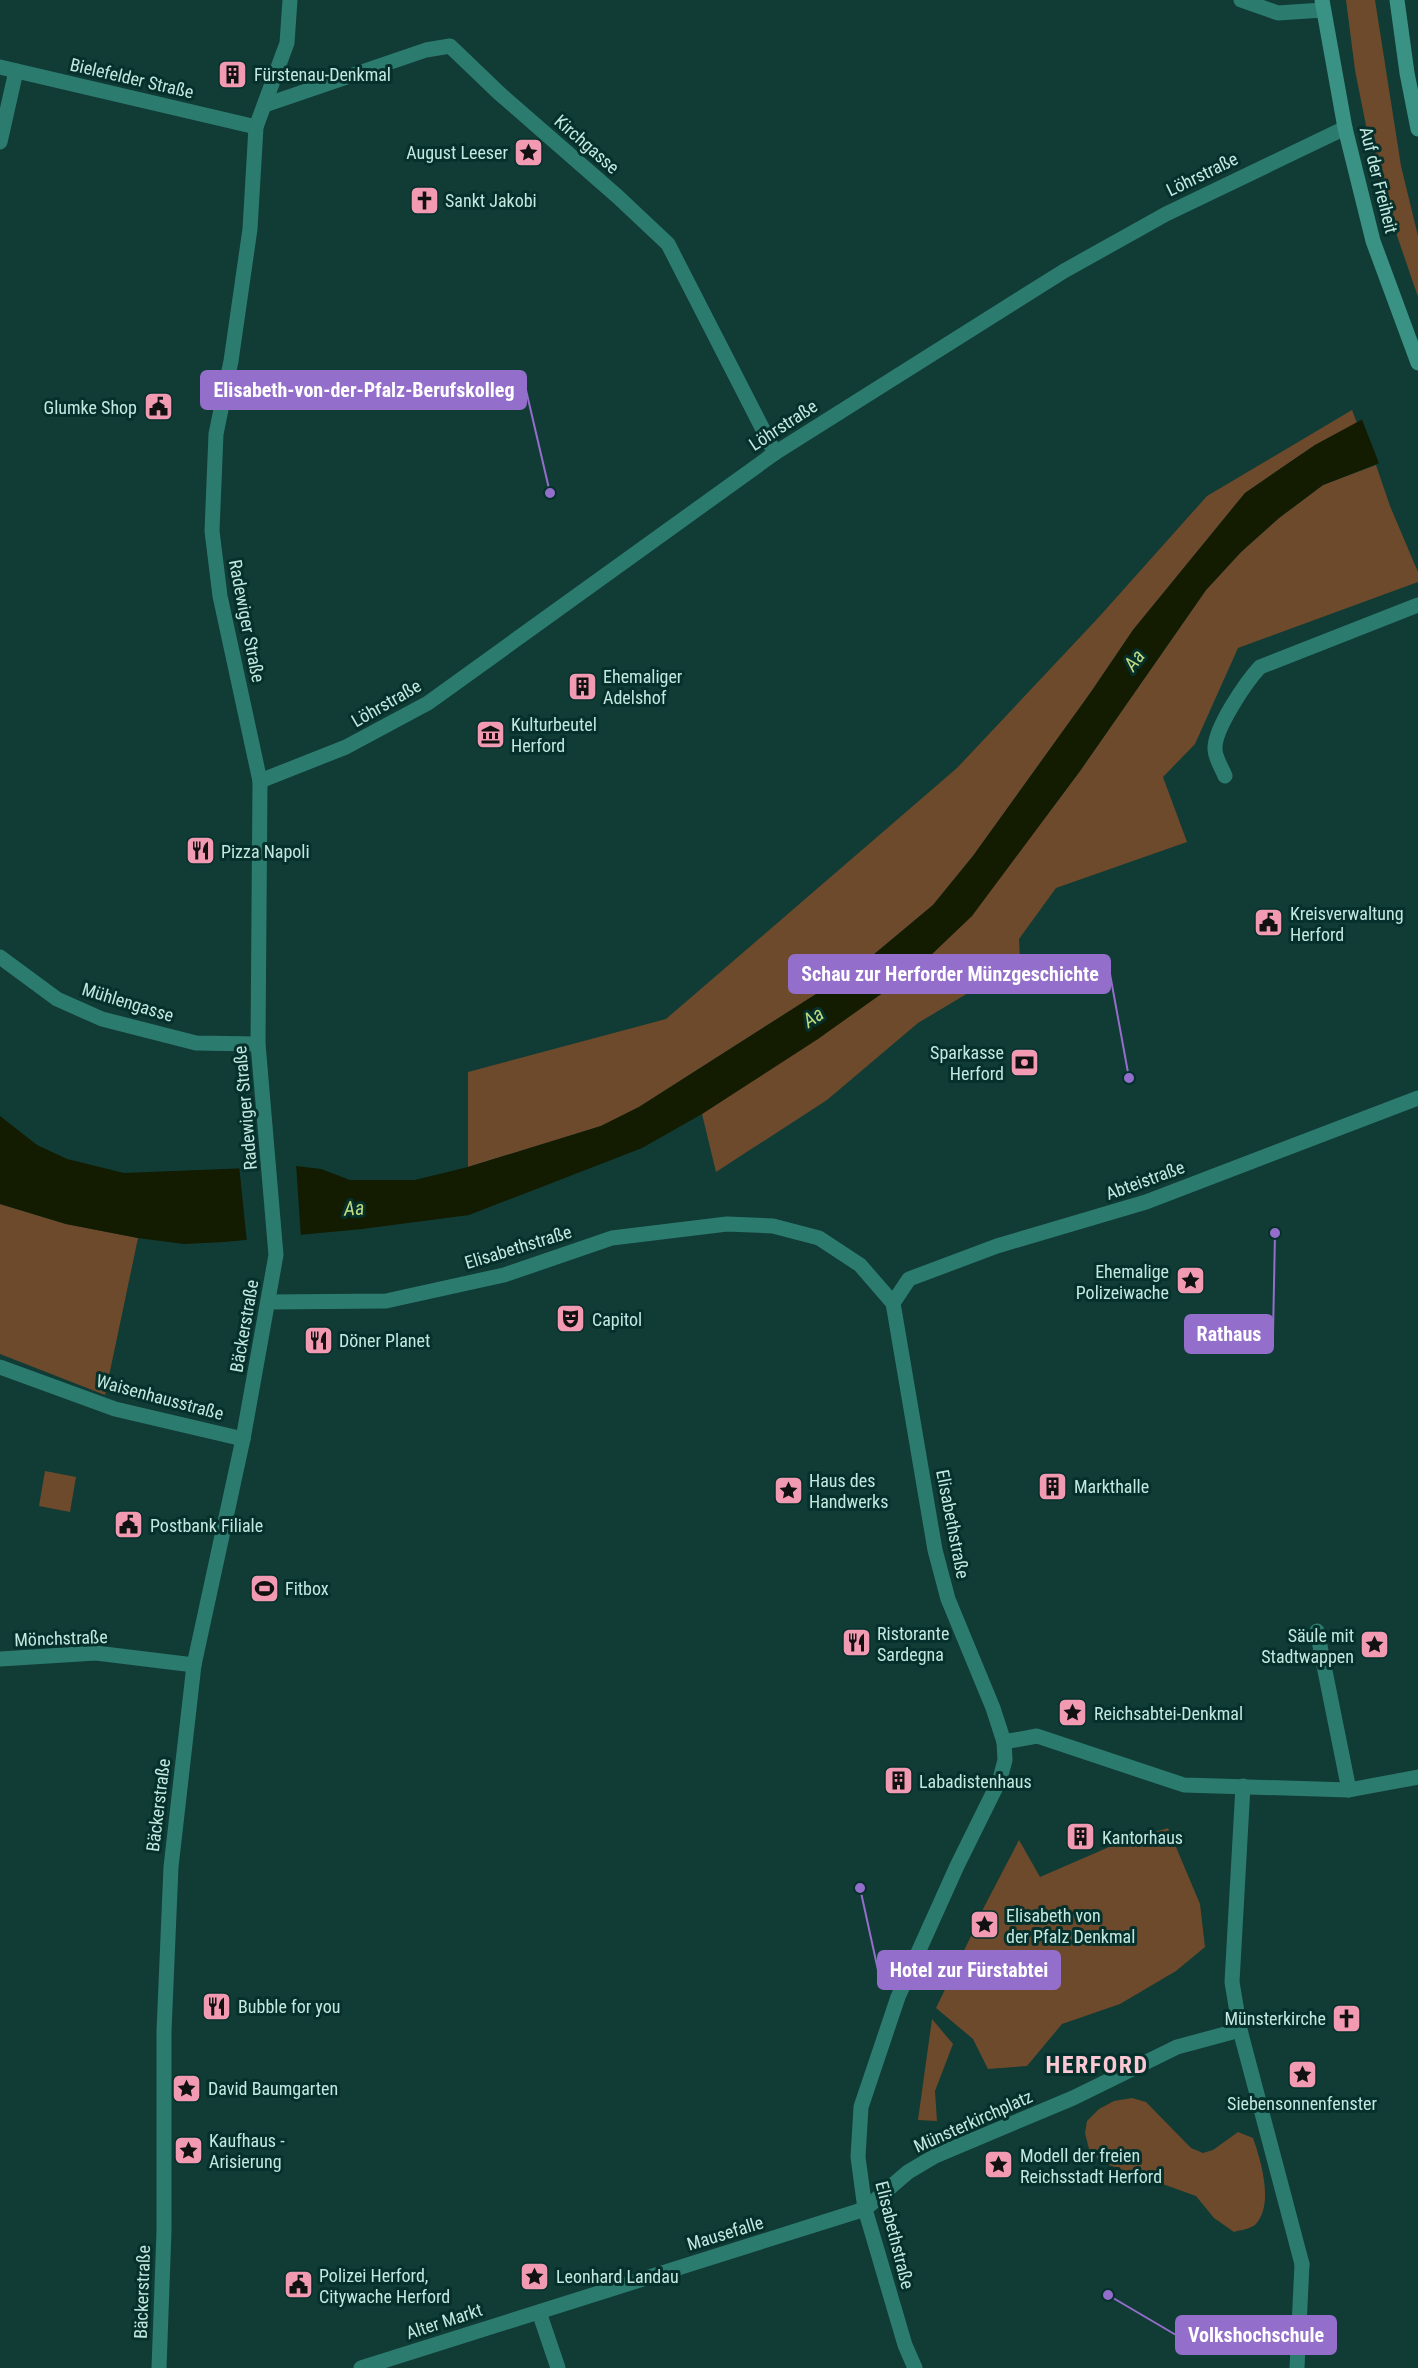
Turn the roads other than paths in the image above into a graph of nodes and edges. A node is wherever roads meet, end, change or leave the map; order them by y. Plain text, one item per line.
1 (290, 0) edge
2 (1241, 0) edge
3 (1397, 0) edge
4 (1322, 5) edge
5 (0, 67) edge
6 (16, 71) junction
7 (1412, 71) edge
8 (265, 105) junction
9 (255, 127) junction
10 (1345, 128) junction
11 (1418, 129) edge
12 (0, 142) edge
13 (1418, 363) edge
14 (775, 453) junction
15 (1418, 605) edge
16 (1225, 776) dead end
17 (260, 781) junction
18 (0, 957) edge
19 (258, 1044) junction
20 (1418, 1098) edge
21 (276, 1255) joint
22 (269, 1302) junction
23 (893, 1303) junction
24 (0, 1367) edge
25 (243, 1439) junction
26 (1317, 1631) dead end
27 (5, 1659) edge
28 (194, 1665) junction
29 (1004, 1742) junction
30 (1418, 1777) edge
31 (1243, 1786) junction
32 (1349, 1790) junction
33 (1240, 2030) junction
34 (865, 2209) junction
35 (595, 2293) joint
36 (539, 2312) junction
37 (159, 2368) edge
38 (361, 2368) edge
39 (558, 2368) edge
40 (915, 2368) edge
41 (1297, 2368) edge

1 - 8 street, Radewiger Straße
2 - 4 street
3 - 7 main road
4 - 10 main road, Auf der Freiheit
5 - 6 street, Bielefelder Straße
6 - 9 street, Bielefelder Straße
6 - 12 street
7 - 11 main road
8 - 9 street, Radewiger Straße
8 - 14 street, Kirchgasse
9 - 17 street, Radewiger Straße
10 - 13 main road, Auf der Freiheit
10 - 14 street, Löhrstraße
14 - 17 street, Löhrstraße
15 - 16 street
17 - 19 street, Radewiger Straße
18 - 19 street, Mühlengasse
19 - 21 street, Radewiger Straße
20 - 23 street, Abteistraße
21 - 22 street, Bäckerstraße
22 - 23 street, Elisabethstraße
22 - 25 street, Bäckerstraße
23 - 29 street, Elisabethstraße
24 - 25 street, Waisenhausstraße
25 - 28 street, Bäckerstraße
26 - 32 street
27 - 28 street, Mönchstraße
28 - 37 street, Bäckerstraße
29 - 31 street
29 - 34 street, Elisabethstraße
30 - 32 street
31 - 32 street
31 - 33 street
33 - 34 street, Münsterkirchplatz
33 - 41 street
34 - 35 street, Mausefalle
34 - 40 street, Elisabethstraße
35 - 36 street, Alter Markt
36 - 38 street, Alter Markt
36 - 39 street

